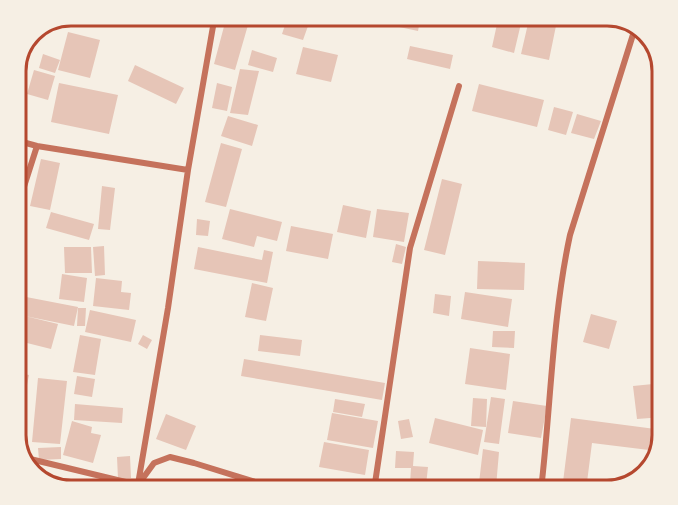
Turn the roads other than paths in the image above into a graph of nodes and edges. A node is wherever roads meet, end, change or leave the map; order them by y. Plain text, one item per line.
1 (214, 25) edge
2 (633, 34) edge
3 (459, 86) dead end
4 (26, 143) edge
5 (37, 146) junction
6 (188, 170) junction
7 (26, 180) edge
8 (34, 460) edge
9 (107, 480) edge
10 (138, 480) edge
11 (142, 480) edge
12 (249, 480) edge
13 (375, 480) edge
14 (542, 480) edge

1 - 6 street
2 - 14 street
3 - 13 street
4 - 5 street
5 - 6 street
5 - 7 street
6 - 10 street
8 - 9 street
11 - 12 street

